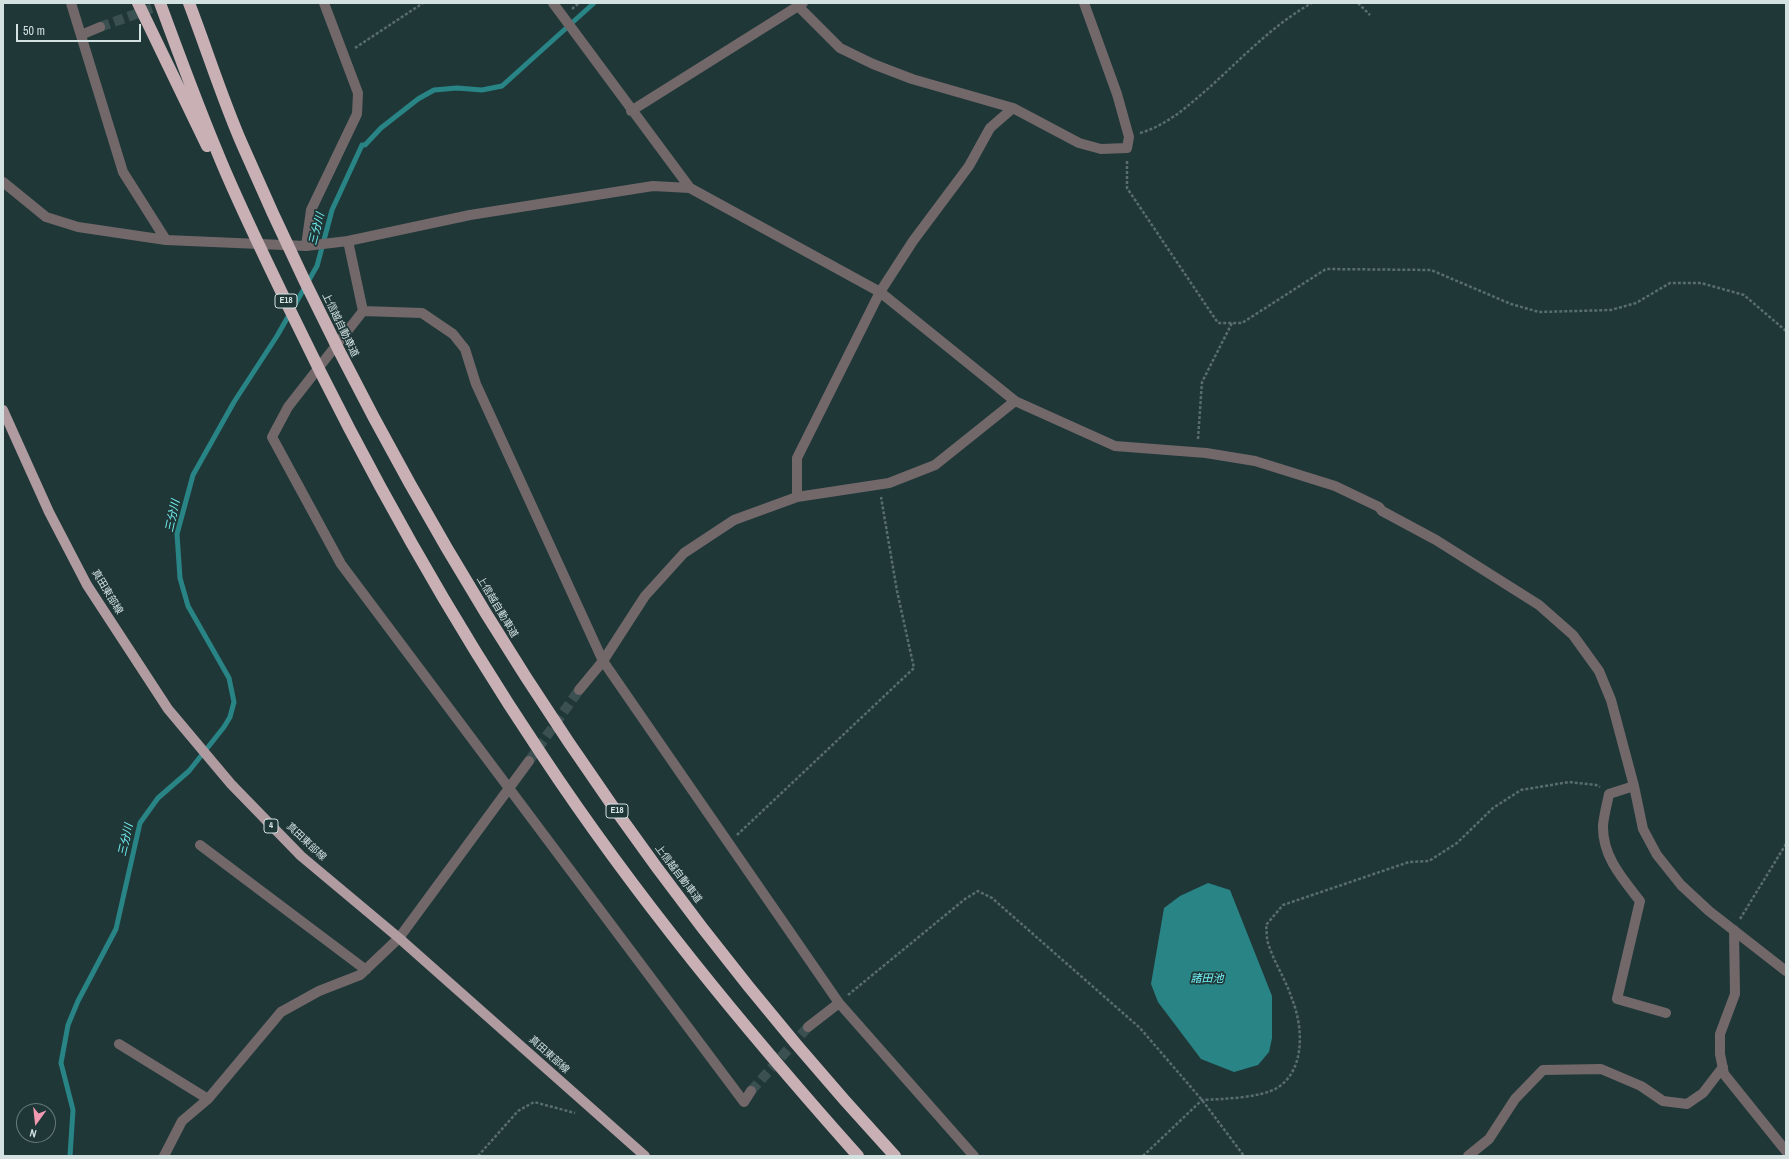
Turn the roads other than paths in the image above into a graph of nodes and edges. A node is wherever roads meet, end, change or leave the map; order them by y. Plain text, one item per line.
1 (71, 3) edge
2 (138, 3) edge
3 (160, 3) edge
4 (190, 3) edge
5 (324, 3) edge
6 (553, 3) edge
7 (1084, 3) edge
8 (800, 5) edge
9 (100, 27) tunnel mouth
10 (81, 35) junction
11 (1013, 108) junction
12 (632, 111) junction
13 (213, 152) junction
14 (3, 182) edge
15 (690, 188) junction
16 (166, 240) junction
17 (348, 241) junction
18 (306, 246) junction
19 (880, 292) junction
20 (363, 311) junction
21 (1015, 401) junction
22 (3, 410) edge
23 (798, 497) junction
24 (603, 661) junction
25 (579, 690) tunnel mouth
26 (529, 761) tunnel mouth
27 (1634, 786) junction
28 (508, 789) junction
29 (200, 845) dead end
30 (1734, 930) junction
31 (399, 938) junction
32 (366, 970) junction
33 (1786, 971) edge
34 (839, 1003) junction
35 (1666, 1013) dead end
36 (808, 1027) tunnel mouth
37 (119, 1044) dead end
38 (1723, 1067) junction
39 (751, 1091) tunnel mouth
40 (208, 1099) junction
41 (1786, 1151) edge
42 (164, 1156) edge
43 (645, 1156) edge
44 (858, 1156) edge
45 (895, 1156) edge
46 (974, 1156) edge
47 (1468, 1156) edge

1 - 10 street
2 - 13 highway
3 - 13 highway
4 - 45 highway, 上信越自動車道 / E18
5 - 18 street
6 - 12 street
7 - 11 street
8 - 11 street
8 - 12 street
9 - 10 street
10 - 16 street
11 - 19 street
12 - 15 street
13 - 44 highway, E18
14 - 16 street
15 - 17 street
15 - 19 street
16 - 18 street
17 - 18 street
17 - 20 street
19 - 21 street
19 - 23 street
20 - 24 street
20 - 28 street
21 - 23 street
21 - 27 street
22 - 31 main road, 真田東部線 / 4
23 - 24 street
24 - 25 street
24 - 34 street
26 - 28 street
27 - 30 street
27 - 35 street
28 - 31 street
28 - 39 street
29 - 32 street
30 - 33 street
30 - 38 street
31 - 32 street
31 - 43 main road, 真田東部線 / 4
32 - 40 street
34 - 36 street
34 - 46 street
37 - 40 street
38 - 41 street
38 - 47 street
40 - 42 street

